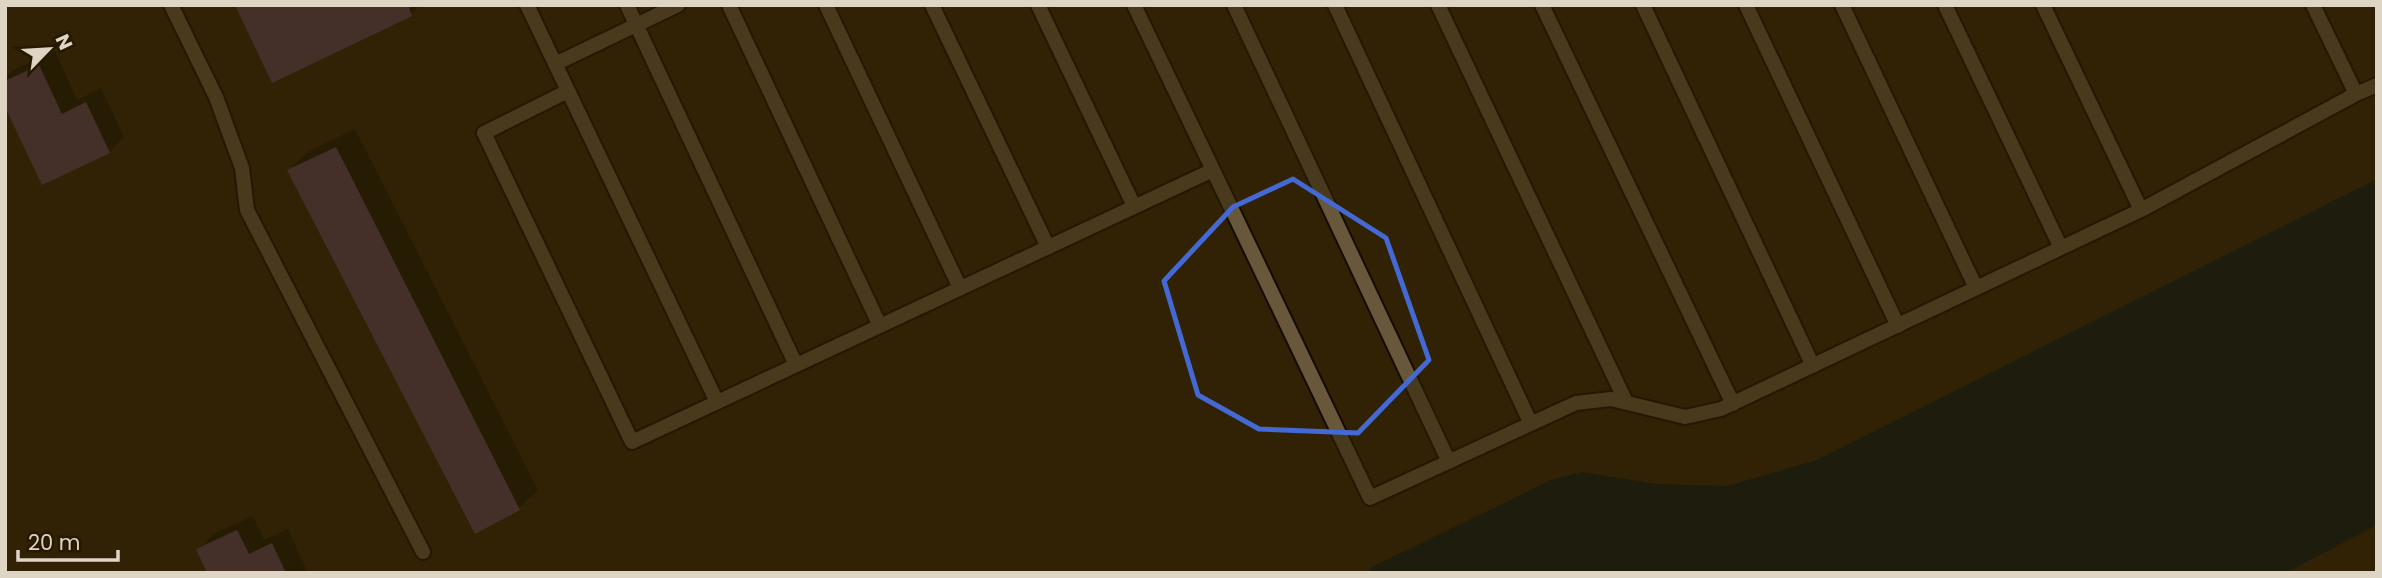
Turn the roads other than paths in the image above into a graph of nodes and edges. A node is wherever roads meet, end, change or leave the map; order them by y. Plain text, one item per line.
1 (171, 5) edge
2 (527, 5) edge
3 (627, 5) edge
4 (678, 5) edge
5 (729, 5) edge
6 (826, 5) edge
7 (932, 5) edge
8 (1038, 5) edge
9 (1134, 5) edge
10 (1234, 5) edge
11 (1335, 5) edge
12 (1438, 5) edge
13 (1542, 5) edge
14 (1643, 5) edge
15 (1746, 5) edge
16 (1842, 5) edge
17 (1945, 5) edge
18 (2043, 5) edge
19 (2313, 5) edge
20 (636, 25) junction
21 (555, 64) junction
22 (2377, 85) edge
23 (568, 91) junction
24 (2356, 94) junction
25 (1213, 170) junction
26 (1135, 206) junction
27 (2141, 210) junction
28 (1048, 247) junction
29 (2061, 248) junction
30 (960, 288) junction
31 (1976, 288) junction
32 (880, 326) junction
33 (1898, 326) junction
34 (796, 365) junction
35 (1813, 366) junction
36 (717, 402) junction
37 (1626, 402) junction
38 (1733, 404) junction
39 (1531, 425) junction
40 (1449, 461) junction
41 (423, 552) dead end

1 - 41 lane
2 - 21 lane
3 - 20 lane
4 - 20 lane
5 - 32 lane
6 - 30 lane
7 - 28 lane
8 - 26 lane
9 - 25 lane
10 - 40 lane
11 - 39 lane
12 - 37 lane
13 - 38 lane
14 - 35 lane
15 - 33 lane
16 - 31 lane
17 - 29 lane
18 - 27 lane
19 - 24 lane
20 - 21 lane
20 - 34 lane
21 - 23 lane
22 - 24 lane
23 - 36 lane
23 - 36 lane
24 - 27 lane
25 - 26 lane
25 - 40 lane
26 - 28 lane
27 - 29 lane
28 - 30 lane
29 - 31 lane
30 - 32 lane
31 - 33 lane
32 - 34 lane
33 - 35 lane
34 - 36 lane
35 - 38 lane
37 - 38 lane
37 - 39 lane
39 - 40 lane

